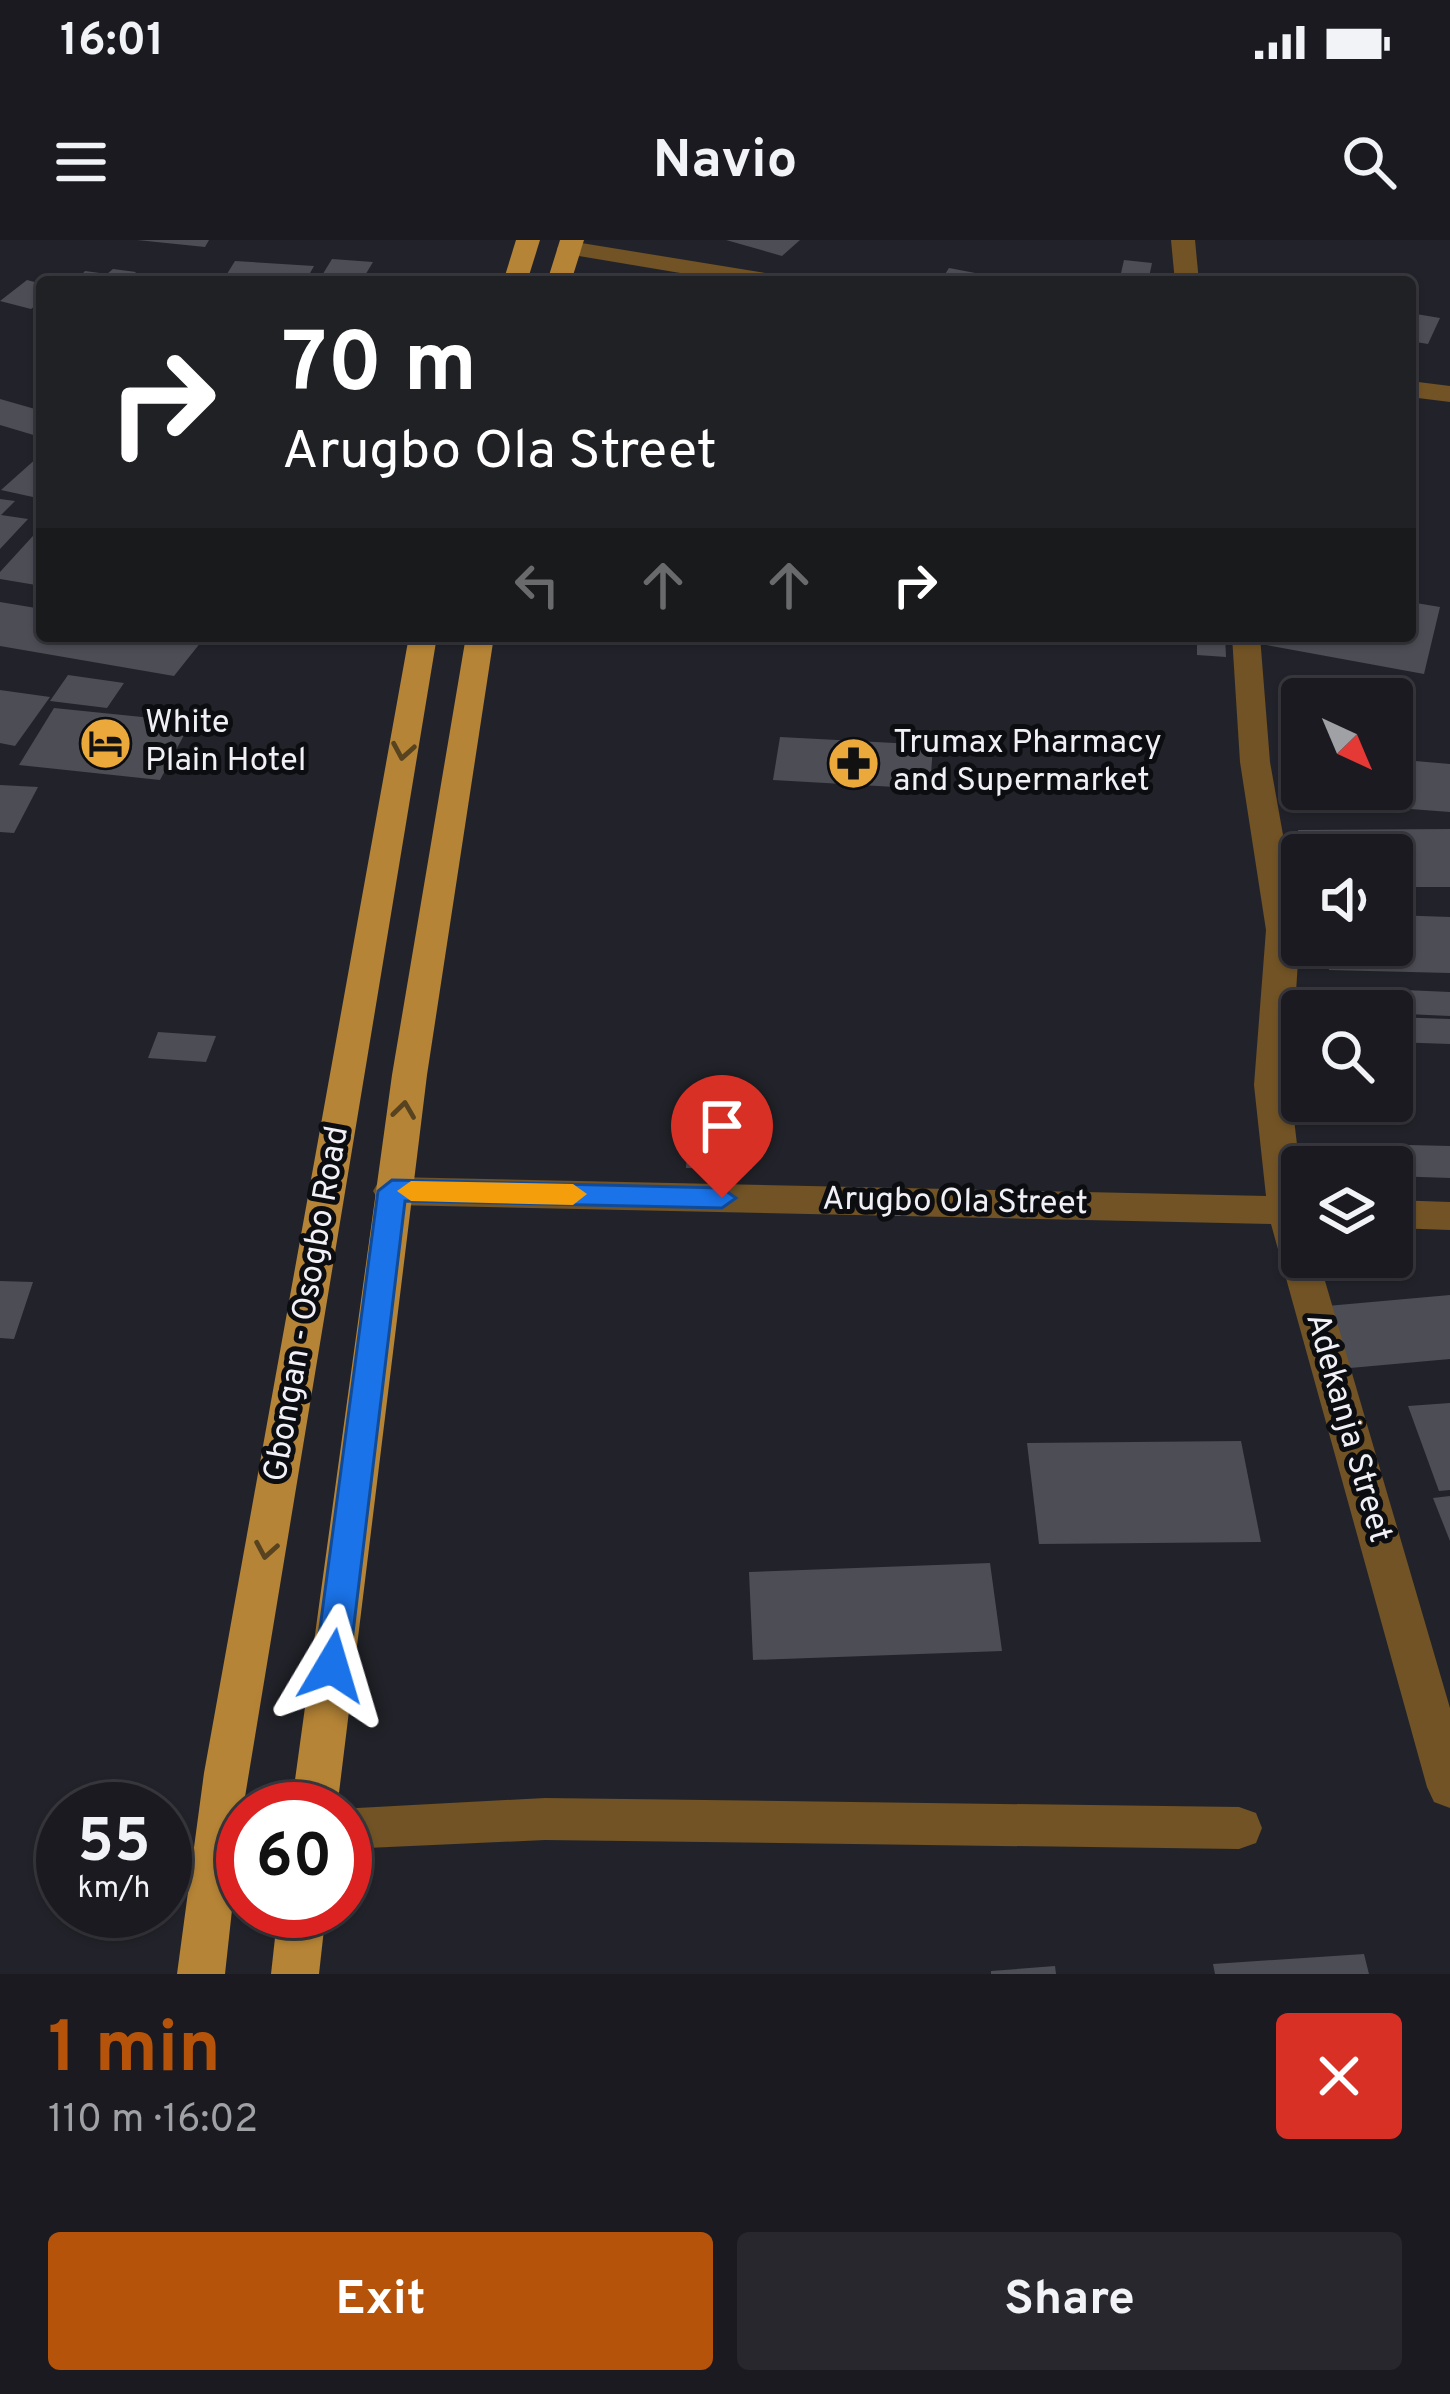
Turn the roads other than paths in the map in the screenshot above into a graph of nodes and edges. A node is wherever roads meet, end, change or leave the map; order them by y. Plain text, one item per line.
1 (528, 240) edge
2 (1183, 240) edge
3 (570, 244) edge
4 (516, 276) edge
5 (561, 276) edge
6 (745, 276) edge
7 (1186, 276) edge
8 (1416, 390) edge
9 (1450, 394) edge
10 (422, 642) edge
11 (480, 642) edge
12 (1246, 642) edge
13 (412, 1052) junction
14 (351, 1053) junction
15 (1283, 1146) edge
16 (392, 1191) junction
17 (1281, 1210) edge
18 (1413, 1215) edge
19 (1450, 1216) edge
20 (1312, 1278) edge
21 (317, 1782) edge
22 (1450, 1786) edge
23 (372, 1827) edge
24 (1239, 1828) dead end
25 (299, 1938) edge
26 (201, 1974) edge
27 (295, 1974) edge

1 - 4 main road
2 - 7 street
3 - 5 main road
3 - 6 street
8 - 9 street
10 -> 14 main road, Gbongan - Osogbo Road
11 - 13 main road, Gbongan - Osogbo Road
12 - 15 street, Adekanja Street
13 - 14 main road
16 -> 13 main road, Gbongan - Osogbo Road
14 -> 26 main road, Gbongan - Osogbo Road
16 - 17 street, Arugbo Ola Street
16 - 21 main road, Gbongan - Osogbo Road
18 - 19 street
20 - 22 street, Adekanja Street
23 - 24 street
25 - 27 main road

